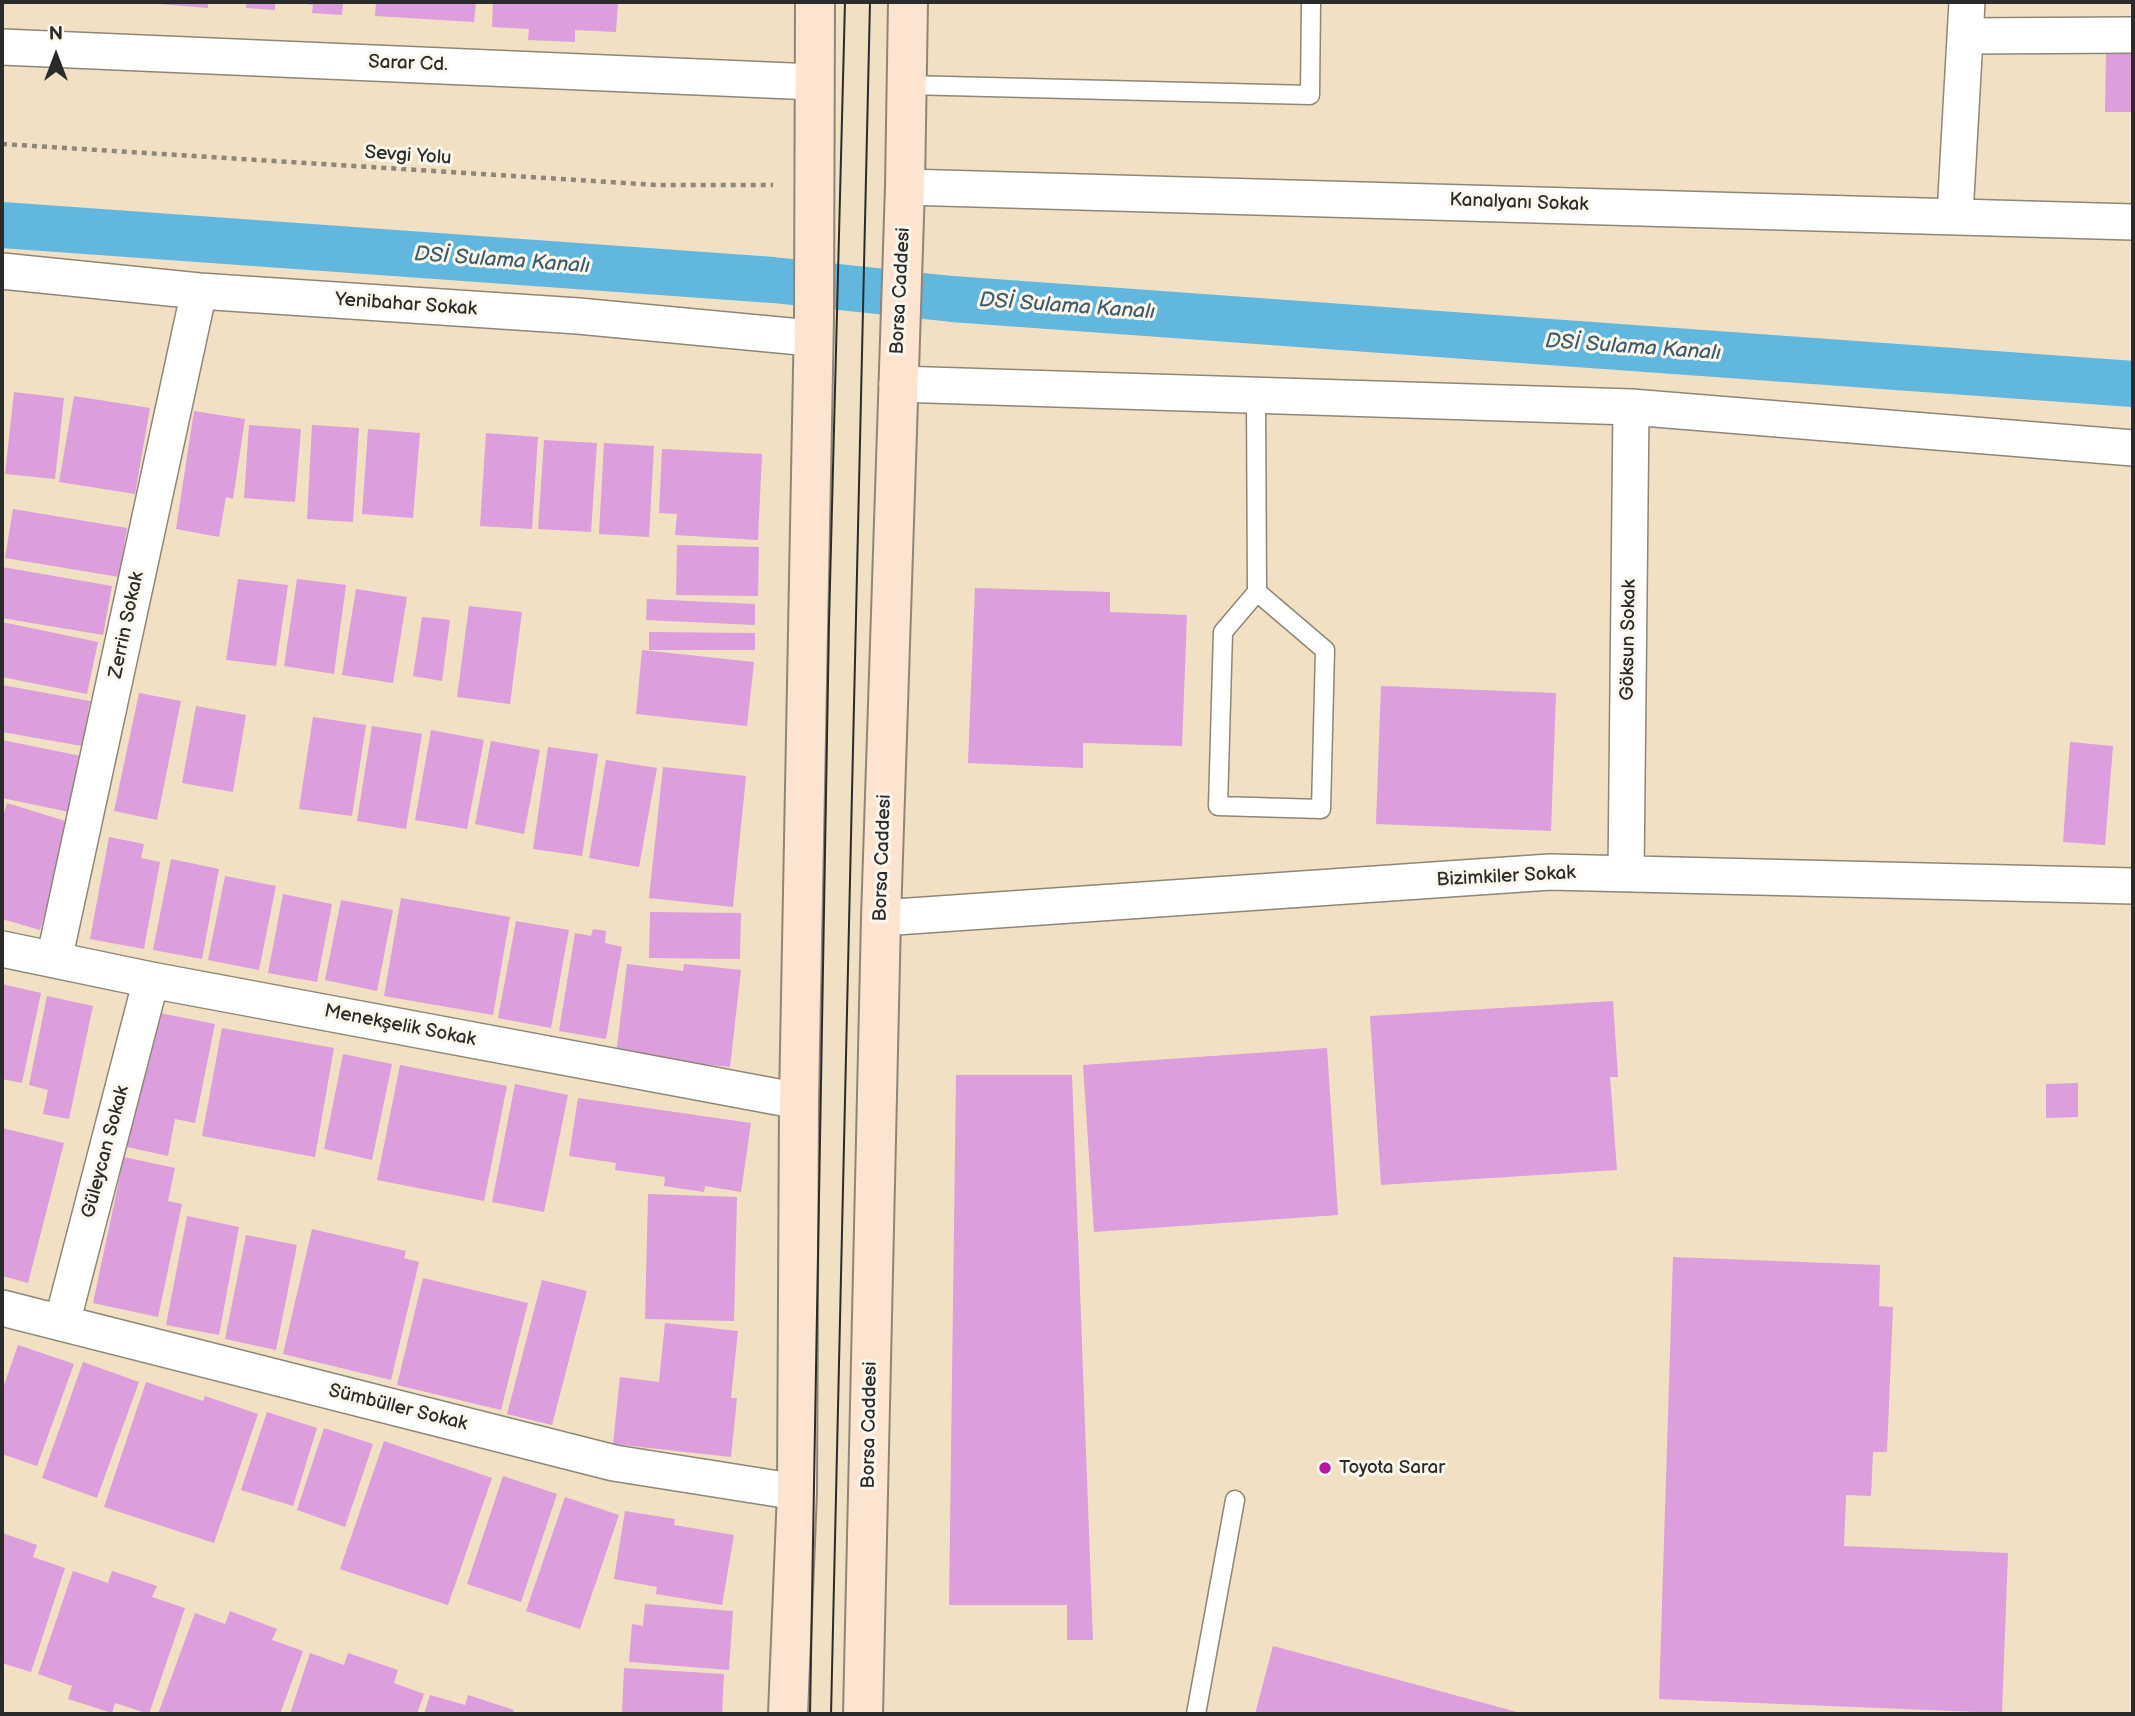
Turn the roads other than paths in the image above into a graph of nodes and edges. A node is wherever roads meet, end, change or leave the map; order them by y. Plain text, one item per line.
1 (815, 2) edge
2 (908, 2) edge
3 (1311, 2) edge
4 (1967, 2) edge
5 (2133, 35) edge
6 (1965, 36) junction
7 (2, 47) edge
8 (814, 82) junction
9 (906, 85) junction
10 (905, 201) junction
11 (1955, 215) junction
12 (2133, 222) edge
13 (2, 271) edge
14 (199, 291) junction
15 (812, 328) junction
16 (897, 384) junction
17 (1256, 395) junction
18 (1631, 407) junction
19 (2133, 448) edge
20 (1257, 592) junction
21 (1626, 874) junction
22 (2133, 886) edge
23 (881, 918) junction
24 (2, 948) edge
25 (54, 960) junction
26 (151, 980) junction
27 (799, 1101) junction
28 (2, 1308) edge
29 (61, 1323) junction
30 (797, 1492) junction
31 (1235, 1500) dead end
32 (788, 1714) edge
33 (863, 1714) edge
34 (1196, 1714) edge

1 - 8 main road
2 - 9 main road, Borsa Caddesi
3 - 9 lane
4 - 6 street
5 - 6 street
6 - 11 street
7 - 8 street, Sarar Cd.
8 - 15 main road
9 - 10 main road, Borsa Caddesi
10 - 11 street, Kanalyanı Sokak
10 - 16 main road, Borsa Caddesi
11 - 12 street, Kanalyanı Sokak
13 - 14 street, Yenibahar Sokak
14 - 15 street, Yenibahar Sokak
14 - 25 street, Zerrin Sokak
15 - 27 main road
16 - 17 street
16 - 23 main road, Borsa Caddesi
17 - 18 street
17 - 20 lane
18 - 19 street
18 - 21 street, Göksun Sokak
20 - 20 lane
21 - 22 street, Bizimkiler Sokak
21 - 23 street, Bizimkiler Sokak
23 - 33 main road, Borsa Caddesi
24 - 25 street, Menekşelik Sokak
25 - 26 street, Menekşelik Sokak
26 - 27 street, Menekşelik Sokak
26 - 29 street, Güleycan Sokak
27 - 30 main road
28 - 29 street, Sümbüller Sokak
29 - 30 street, Sümbüller Sokak
30 - 32 main road
31 - 34 lane

